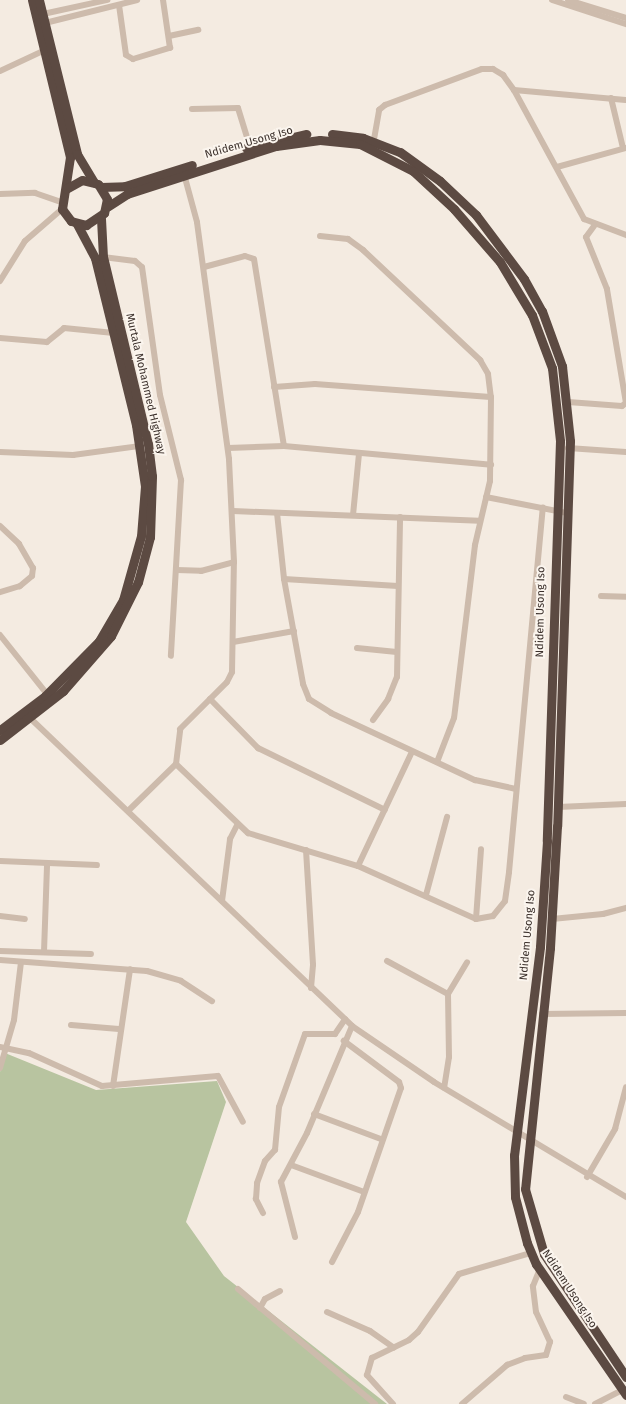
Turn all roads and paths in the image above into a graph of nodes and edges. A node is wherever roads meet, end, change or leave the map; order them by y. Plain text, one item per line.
1 (32, 0) edge
2 (39, 0) edge
3 (107, 0) edge
4 (137, 0) edge
5 (163, 0) edge
6 (552, 0) edge
7 (568, 0) edge
8 (119, 5) junction
9 (44, 18) junction
10 (626, 18) edge
11 (626, 24) edge
12 (198, 30) dead end
13 (169, 36) junction
14 (45, 50) junction
15 (0, 71) edge
16 (514, 90) junction
17 (611, 98) junction
18 (626, 100) edge
19 (192, 109) dead end
20 (374, 145) junction
21 (250, 147) junction
22 (624, 148) edge
23 (398, 156) junction
24 (557, 167) junction
25 (184, 174) junction
26 (98, 184) junction
27 (66, 189) junction
28 (1, 192) edge
29 (62, 206) junction
30 (106, 207) junction
31 (101, 218) junction
32 (465, 219) junction
33 (77, 224) junction
34 (484, 225) junction
35 (594, 226) junction
36 (626, 235) edge
37 (320, 236) dead end
38 (103, 258) junction
39 (204, 267) junction
40 (0, 281) edge
41 (514, 284) junction
42 (529, 288) junction
43 (114, 333) junction
44 (0, 338) edge
45 (274, 387) junction
46 (492, 397) junction
47 (568, 402) junction
48 (570, 414) junction
49 (560, 415) junction
50 (140, 446) junction
51 (284, 446) junction
52 (228, 448) junction
53 (560, 448) junction
54 (570, 449) junction
55 (0, 452) edge
56 (626, 452) edge
57 (359, 454) junction
58 (492, 465) junction
59 (486, 497) junction
60 (543, 508) junction
61 (233, 511) junction
62 (557, 511) junction
63 (277, 513) junction
64 (567, 513) junction
65 (353, 515) junction
66 (400, 518) junction
67 (479, 521) junction
68 (0, 526) edge
69 (234, 562) junction
70 (177, 570) junction
71 (284, 579) junction
72 (398, 586) junction
73 (0, 592) edge
74 (601, 596) dead end
75 (626, 597) edge
76 (294, 631) junction
77 (0, 635) edge
78 (233, 642) junction
79 (357, 648) dead end
80 (397, 652) junction
81 (171, 656) dead end
82 (47, 694) junction
83 (210, 699) junction
84 (30, 718) junction
85 (373, 720) dead end
86 (0, 730) edge
87 (0, 740) edge
88 (412, 752) junction
89 (437, 762) junction
90 (176, 764) junction
91 (516, 789) junction
92 (626, 804) edge
93 (558, 807) junction
94 (128, 810) junction
95 (385, 810) junction
96 (447, 817) dead end
97 (237, 825) junction
98 (481, 849) dead end
99 (306, 850) junction
100 (0, 861) edge
101 (47, 865) junction
102 (97, 865) dead end
103 (358, 866) junction
104 (426, 896) junction
105 (222, 902) junction
106 (626, 908) edge
107 (0, 916) edge
108 (25, 919) dead end
109 (476, 919) junction
110 (552, 919) junction
111 (0, 951) edge
112 (44, 952) junction
113 (92, 954) dead end
114 (0, 960) edge
115 (387, 961) dead end
116 (21, 962) junction
117 (467, 962) dead end
118 (130, 969) junction
119 (311, 988) junction
120 (448, 994) junction
121 (212, 1000) dead end
122 (626, 1013) edge
123 (542, 1014) junction
124 (345, 1019) junction
125 (71, 1025) dead end
126 (352, 1026) junction
127 (119, 1029) junction
128 (344, 1041) junction
129 (0, 1047) edge
130 (7, 1048) junction
131 (0, 1068) edge
132 (112, 1086) junction
133 (626, 1087) edge
134 (444, 1088) junction
135 (314, 1114) junction
136 (243, 1122) dead end
137 (517, 1132) junction
138 (528, 1138) junction
139 (381, 1139) junction
140 (291, 1165) junction
141 (587, 1176) junction
142 (364, 1192) junction
143 (626, 1197) edge
144 (263, 1213) dead end
145 (295, 1237) dead end
146 (531, 1253) junction
147 (332, 1262) dead end
148 (540, 1269) junction
149 (238, 1289) dead end
150 (280, 1291) dead end
151 (260, 1308) junction
152 (327, 1312) dead end
153 (394, 1348) junction
154 (626, 1377) edge
155 (624, 1392) edge
156 (566, 1397) dead end
157 (375, 1404) edge
158 (393, 1404) edge
159 (462, 1404) edge
160 (584, 1404) edge
161 (595, 1404) edge

1 - 14 highway
2 - 9 highway
3 - 9 street
4 - 8 street
5 - 13 street
6 - 11 street
7 - 10 street
8 - 9 street
8 - 13 street
9 - 26 highway
12 - 13 street
14 - 15 street
14 - 27 highway
16 - 17 street
16 - 20 street
16 - 24 street
17 - 18 street
17 - 22 street
19 - 21 street
20 - 21 highway, Ndidem Usong Iso
20 - 23 highway, Ndidem Usong Iso
20 - 25 highway, Ndidem Usong Iso
21 - 26 highway, Ndidem Usong Iso
22 - 24 street
23 - 32 highway, Ndidem Usong Iso
23 - 34 highway, Ndidem Usong Iso
24 - 35 street
25 - 30 highway, Ndidem Usong Iso
25 - 39 street
26 - 27 highway
26 - 30 highway
27 - 29 highway
28 - 29 street
29 - 33 highway
29 - 40 street
30 - 31 highway
31 - 33 highway
31 - 38 highway, Murtala Mohammed Highway
32 - 34 highway
32 - 41 highway, Ndidem Usong Iso
33 - 43 highway, Murtala Mohammed Highway
34 - 42 highway, Ndidem Usong Iso
35 - 36 street
35 - 47 street
37 - 46 street
38 - 70 street
38 - 84 highway, Murtala Mohammed Highway
39 - 45 street
39 - 52 street
41 - 42 highway
41 - 49 highway, Ndidem Usong Iso
42 - 47 highway, Ndidem Usong Iso
43 - 44 street
43 - 50 highway, Murtala Mohammed Highway
45 - 46 street
45 - 51 street
46 - 58 street
47 - 48 highway, Ndidem Usong Iso
48 - 49 highway
48 - 54 highway, Ndidem Usong Iso
49 - 53 highway, Ndidem Usong Iso
50 - 55 street
50 - 82 highway, Murtala Mohammed Highway
51 - 52 street
51 - 57 street
52 - 61 street
53 - 54 street
53 - 62 highway, Ndidem Usong Iso
54 - 56 street
54 - 64 highway, Ndidem Usong Iso
57 - 58 street
57 - 65 street
58 - 59 street
59 - 60 street
59 - 67 street
60 - 62 street
60 - 91 street
61 - 63 street
61 - 69 street
62 - 64 street
62 - 137 highway, Ndidem Usong Iso
63 - 65 street
63 - 71 street
64 - 93 highway, Ndidem Usong Iso
65 - 66 street
66 - 67 street
66 - 72 street
67 - 89 street
68 - 73 street
69 - 70 street
69 - 78 street
70 - 81 street
71 - 72 street
71 - 76 street
72 - 80 street
74 - 75 street
76 - 78 street
76 - 88 street
77 - 82 street
78 - 83 street
79 - 80 street
80 - 85 street
82 - 86 highway, Murtala Mohammed Highway
83 - 90 street
83 - 95 street
84 - 87 highway, Murtala Mohammed Highway
84 - 94 street
88 - 89 street
88 - 95 street
89 - 91 street
90 - 94 street
90 - 97 street
91 - 109 street
92 - 93 street
93 - 110 highway, Ndidem Usong Iso
94 - 105 street
95 - 103 street
96 - 104 street
97 - 99 street
97 - 105 street
98 - 109 street
99 - 103 street
99 - 119 street
100 - 101 street
101 - 102 street
101 - 112 street
103 - 104 street
104 - 109 street
105 - 119 street
106 - 110 street
107 - 108 street
110 - 123 highway, Ndidem Usong Iso
111 - 112 street
112 - 113 street
114 - 116 street
115 - 120 street
116 - 118 street
116 - 130 street
117 - 120 street
118 - 121 street
118 - 127 street
119 - 124 street
120 - 134 street
122 - 123 street
123 - 138 highway, Ndidem Usong Iso
124 - 126 street
124 - 144 street
125 - 127 street
126 - 128 street
126 - 134 street
127 - 132 street
128 - 135 street
128 - 139 street
129 - 130 street
130 - 131 street
130 - 132 street
132 - 136 street
133 - 141 street
134 - 137 street
135 - 139 street
135 - 140 street
137 - 138 street
137 - 146 highway, Ndidem Usong Iso
138 - 141 street
138 - 154 highway, Ndidem Usong Iso
139 - 142 street
140 - 142 street
140 - 145 street
141 - 143 street
142 - 147 street
146 - 148 highway, Ndidem Usong Iso
146 - 153 street
148 - 155 highway, Ndidem Usong Iso
148 - 159 street
149 - 151 street
150 - 151 street
151 - 157 street
152 - 153 street
153 - 158 street
155 - 161 street
156 - 160 street

